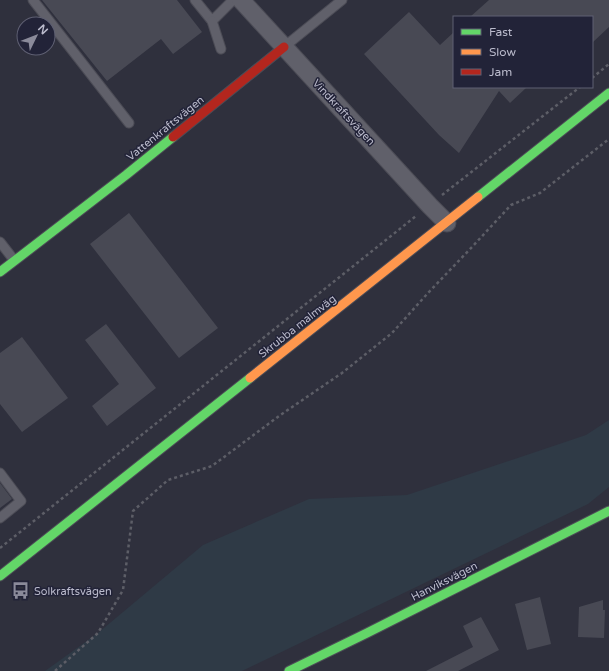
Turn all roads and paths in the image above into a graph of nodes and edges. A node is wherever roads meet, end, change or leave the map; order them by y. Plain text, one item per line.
1 (33, 0) edge
2 (195, 0) edge
3 (233, 0) edge
4 (241, 0) edge
5 (342, 0) edge
6 (212, 20) junction
7 (284, 47) junction
8 (221, 48) dead end
9 (609, 64) edge
10 (593, 77) edge
11 (579, 88) edge
12 (609, 93) edge
13 (129, 123) dead end
14 (609, 139) edge
15 (430, 206) junction
16 (447, 223) junction
17 (0, 242) edge
18 (14, 260) junction
19 (0, 272) edge
20 (0, 473) edge
21 (609, 511) edge
22 (0, 518) edge
23 (0, 548) edge
24 (0, 576) edge
25 (55, 671) edge
26 (289, 671) edge

1 - 13 lane
2 - 6 lane
3 - 6 lane
4 - 7 street, Vindkraftsvägen
5 - 7 lane, Vattenkraftsvägen
6 - 8 lane
7 - 15 street, Vindkraftsvägen
7 - 18 street, Vattenkraftsvägen
9 - 10 path
11 - 15 path
12 - 16 street, Skrubba malmväg
14 - 25 path
15 - 16 street, Vindkraftsvägen
15 - 23 path
16 - 24 street, Skrubba malmväg
17 - 18 lane
18 - 19 street, Vattenkraftsvägen
20 - 22 lane
21 - 26 street, Hanviksvägen

